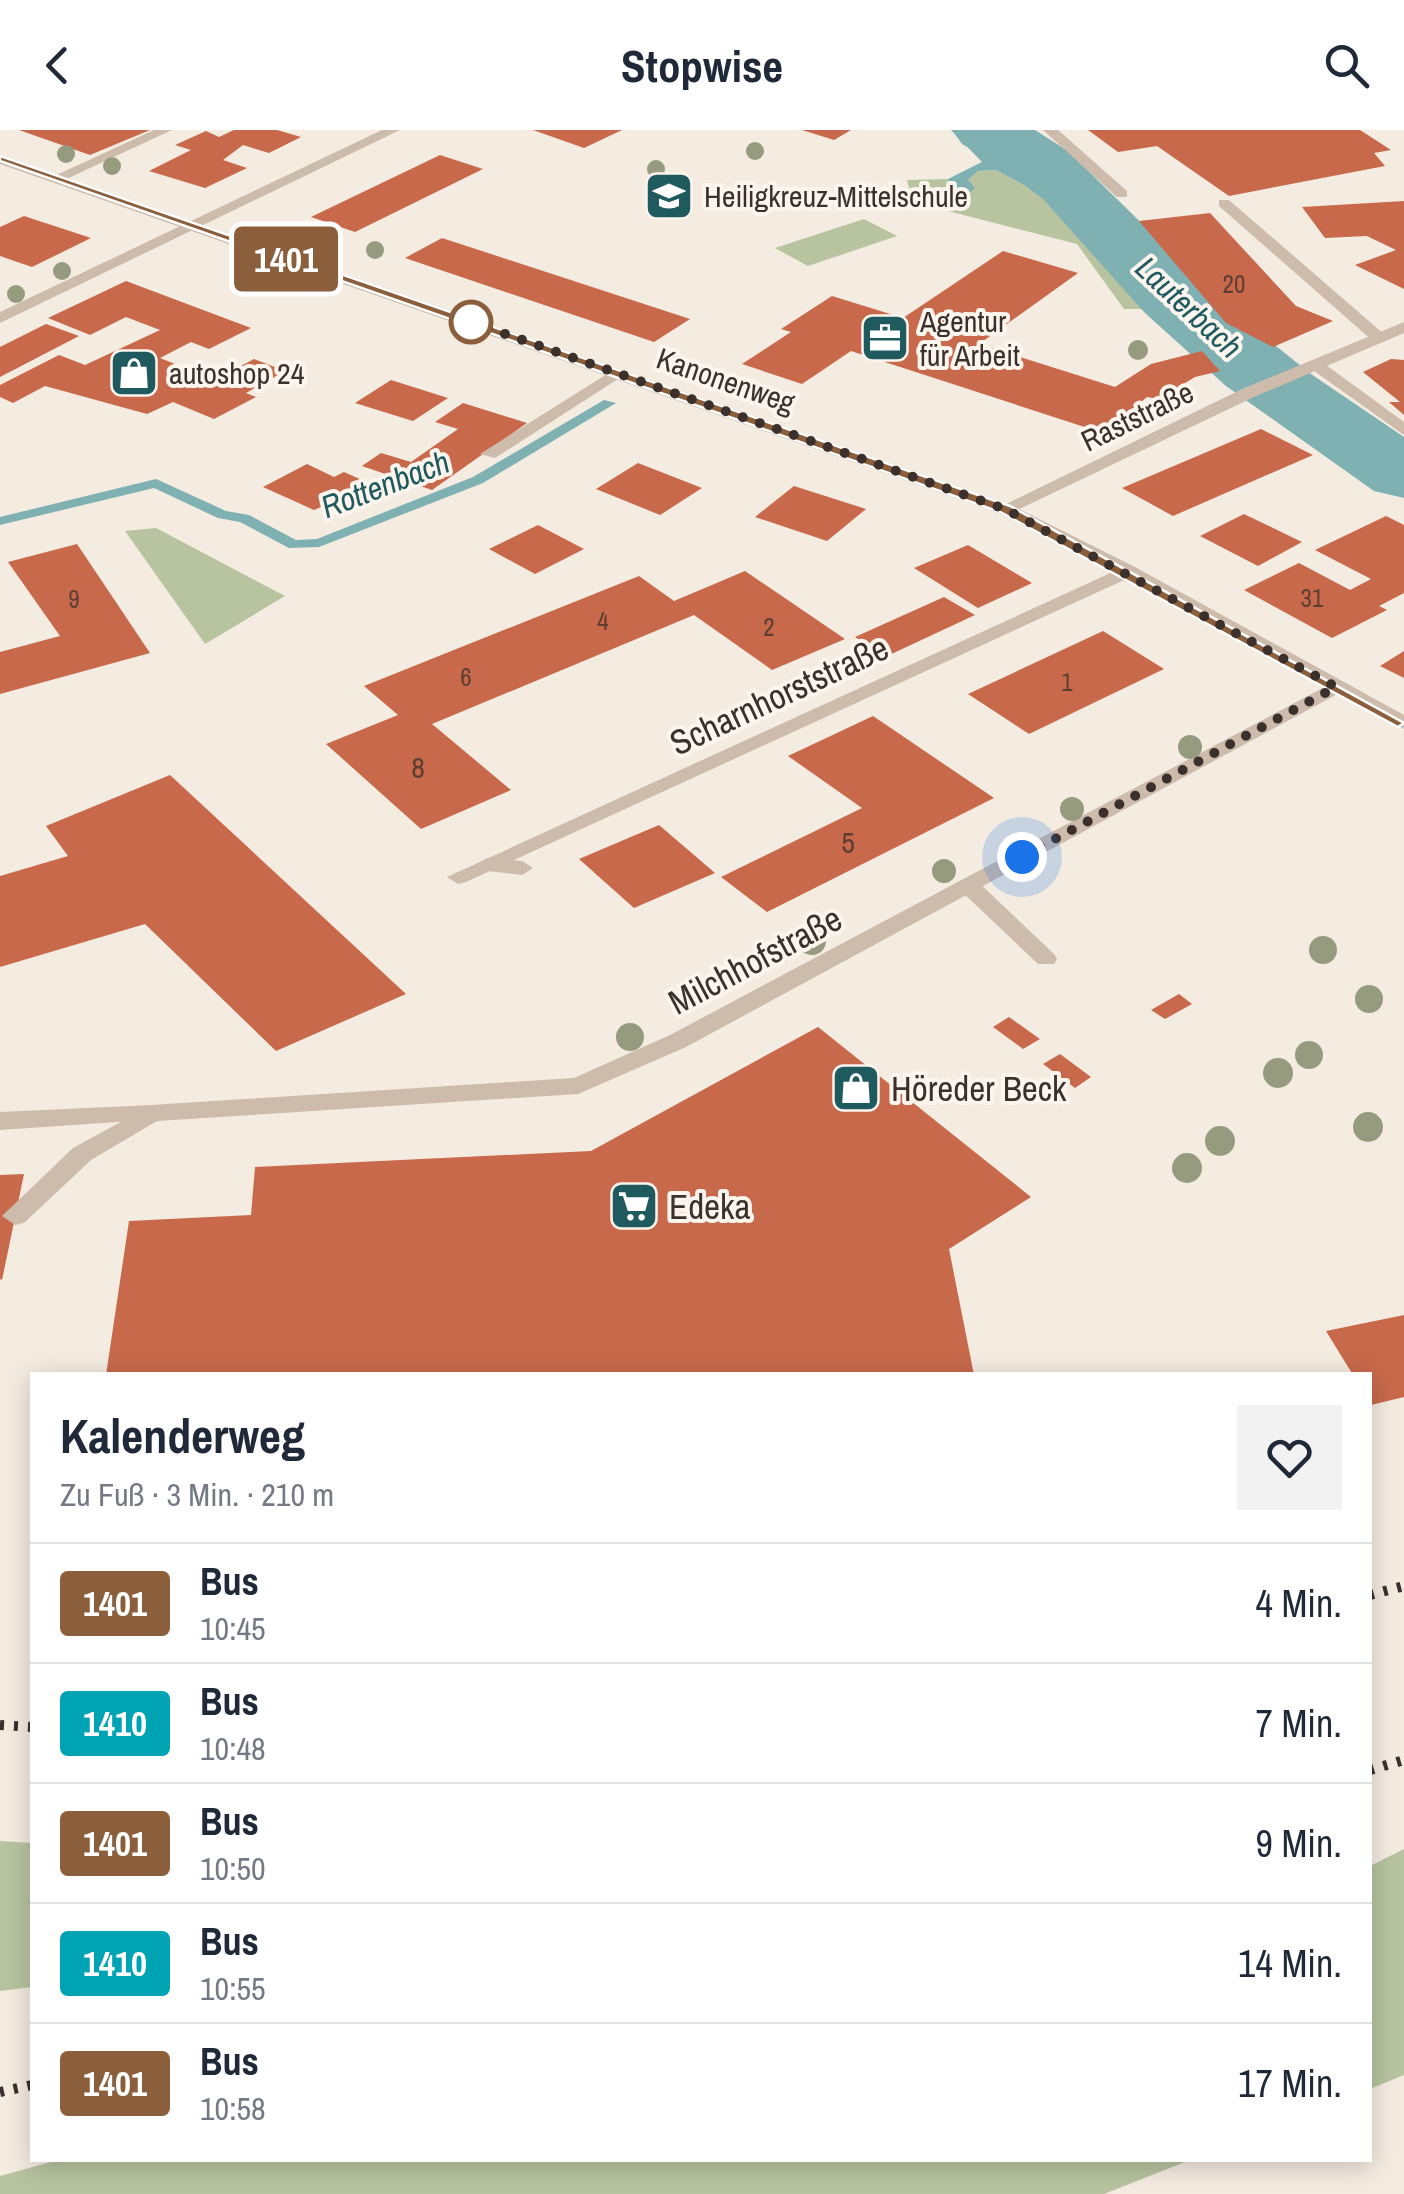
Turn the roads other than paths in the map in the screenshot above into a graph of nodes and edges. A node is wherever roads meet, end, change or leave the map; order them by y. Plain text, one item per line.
1 (166, 130) edge
2 (393, 130) edge
3 (1050, 130) edge
4 (0, 159) edge
5 (57, 178) junction
6 (1122, 194) dead end
7 (1224, 203) dead end
8 (190, 227) junction
9 (0, 318) edge
10 (1404, 327) edge
11 (1379, 338) junction
12 (1316, 365) junction
13 (615, 374) junction
14 (1404, 430) edge
15 (490, 454) dead end
16 (1005, 509) junction
17 (1128, 571) junction
18 (1336, 687) junction
19 (1404, 723) edge
20 (487, 865) junction
21 (522, 868) dead end
22 (458, 878) dead end
23 (969, 886) junction
24 (1046, 959) dead end
25 (152, 1113) junction
26 (0, 1120) edge
27 (15, 1216) dead end

1 - 5 street
2 - 8 street
3 - 6 street
4 - 5 street, Kanonenweg
5 - 8 street, Kanonenweg
7 - 11 street
8 - 9 street
8 - 13 street, Kanonenweg
10 - 11 street, Raststraße
11 - 12 street, Raststraße
12 - 14 street
12 - 16 street, Raststraße
13 - 15 street
13 - 16 street, Kanonenweg
16 - 17 street, Kanonenweg
17 - 18 street, Kanonenweg
17 - 20 street, Scharnhorststraße
18 - 19 street, Kanonenweg
18 - 23 street, Milchhofstraße
20 - 21 street
20 - 22 street, Scharnhorststraße
23 - 24 street
23 - 25 street, Milchhofstraße
25 - 26 street, Milchhofstraße
25 - 27 street

